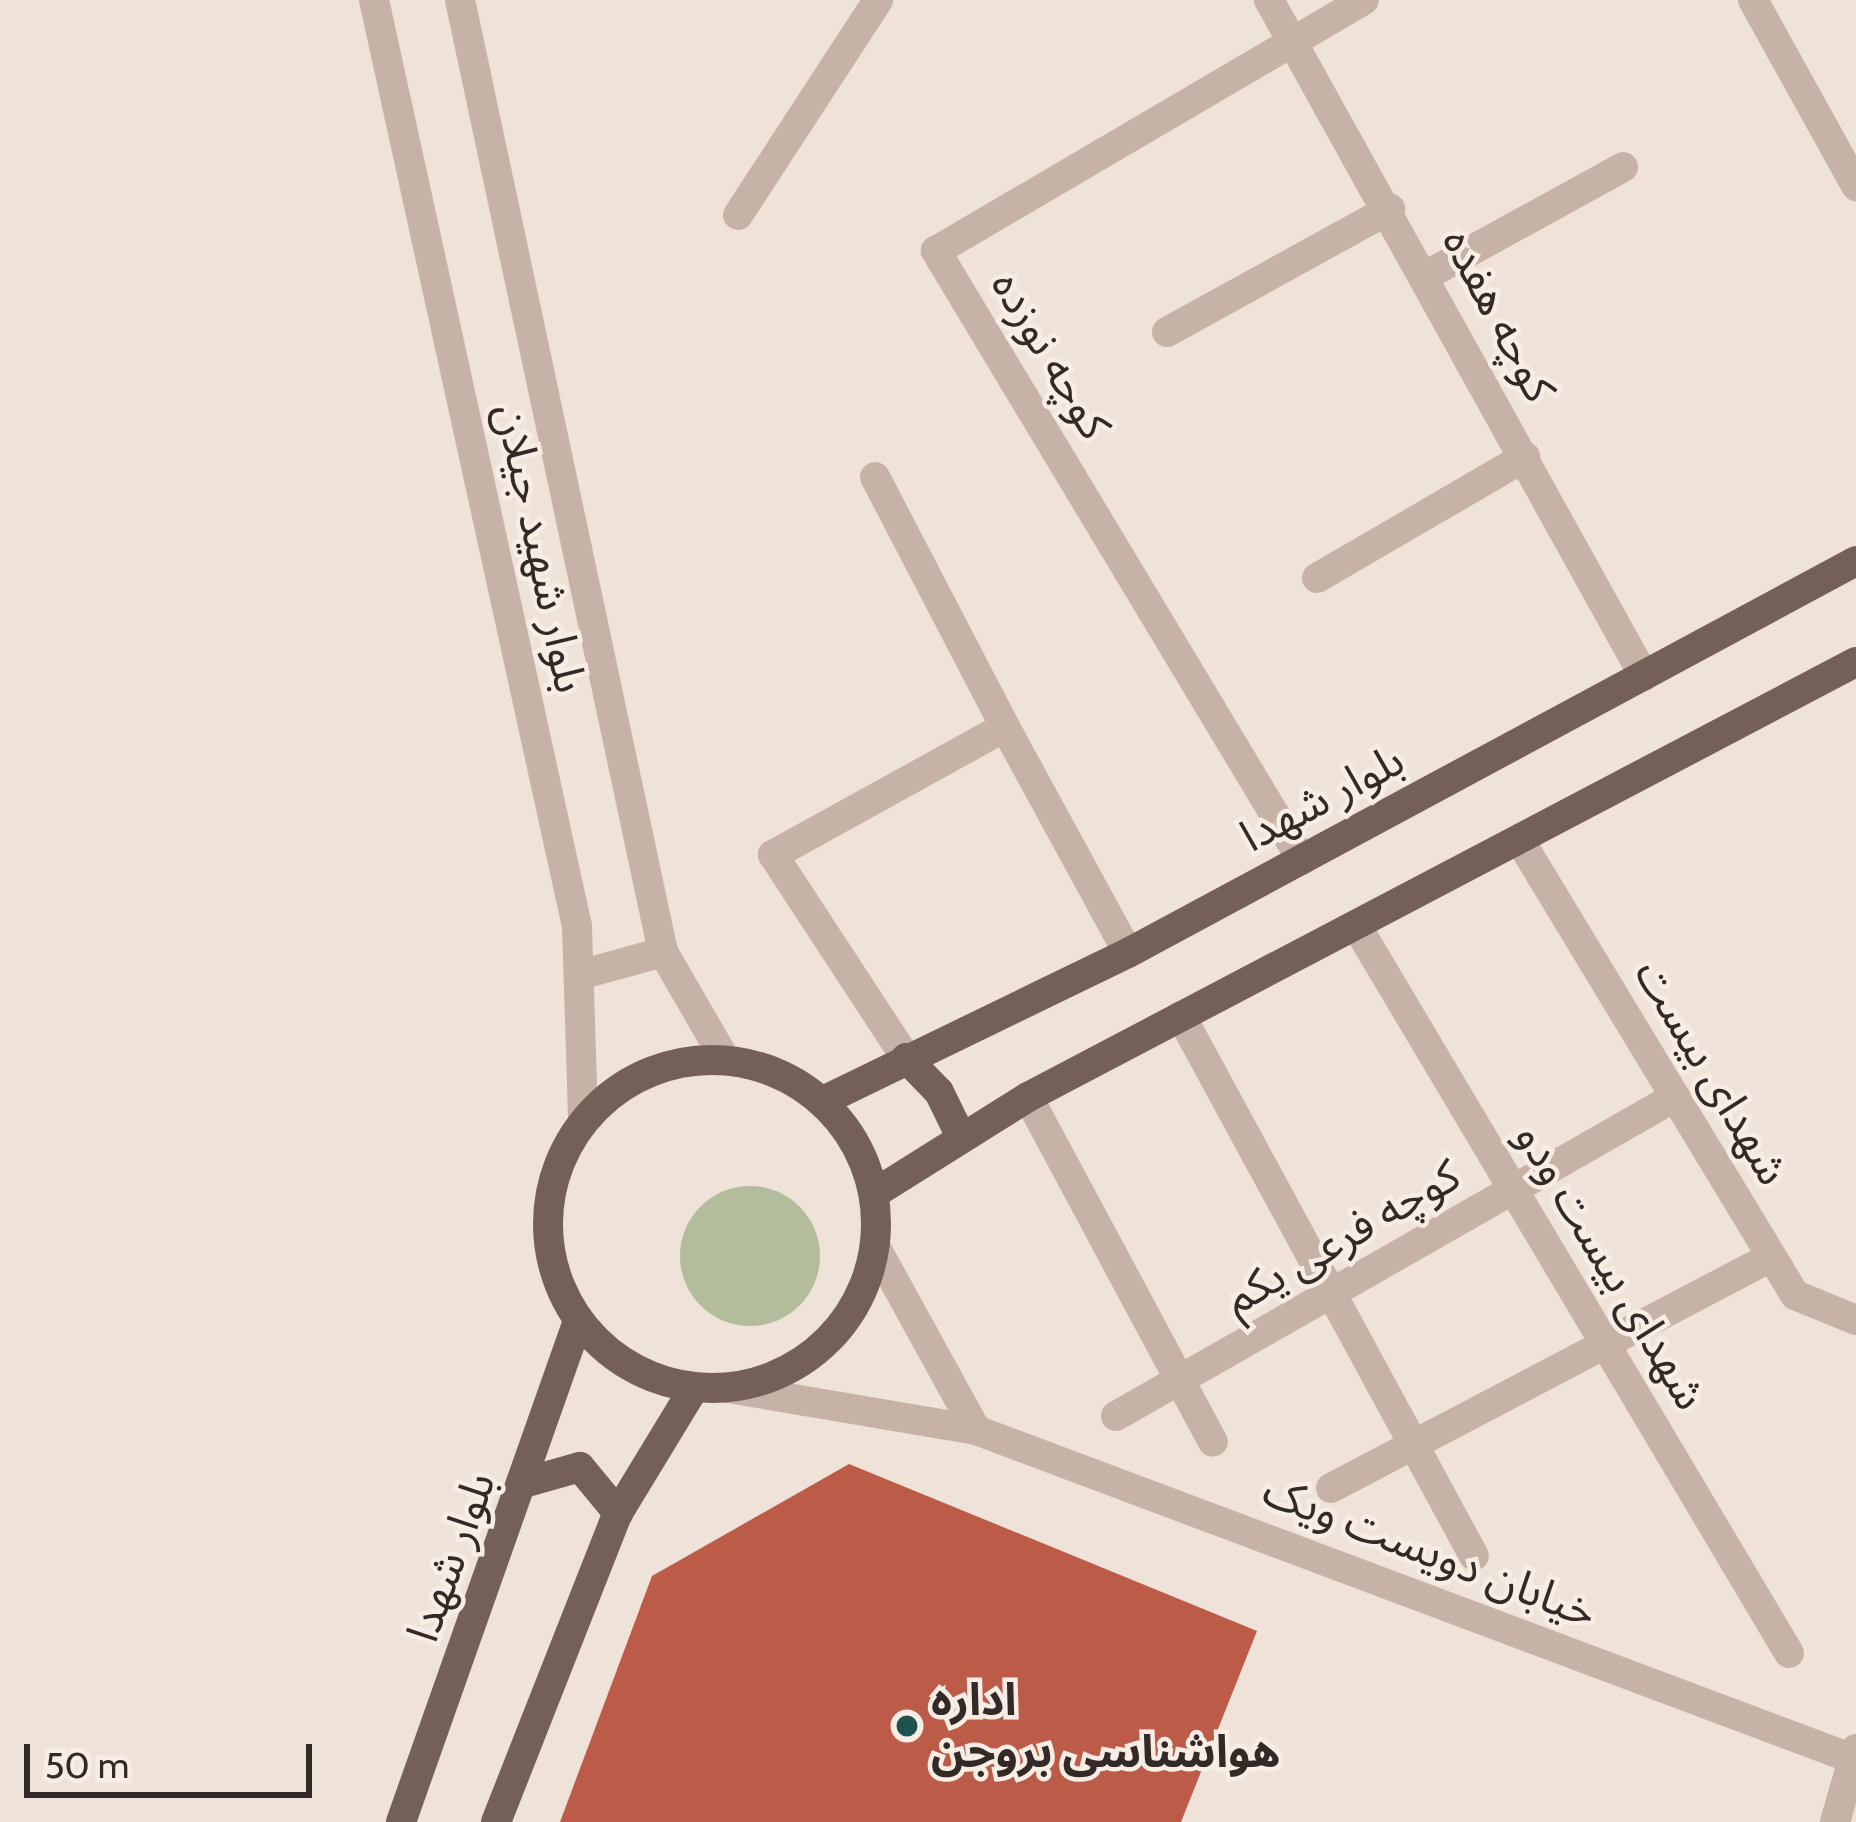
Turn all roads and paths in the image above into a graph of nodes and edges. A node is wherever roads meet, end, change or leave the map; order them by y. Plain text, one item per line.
1 (374, 0) edge
2 (460, 0) edge
3 (878, 0) edge
4 (1269, 0) edge
5 (1364, 0) edge
6 (1753, 0) edge
7 (1291, 39) junction
8 (1623, 166) dead end
9 (1856, 186) edge
10 (1390, 209) junction
11 (738, 215) dead end
12 (1425, 276) junction
13 (1167, 332) dead end
14 (1525, 457) junction
15 (875, 477) dead end
16 (1856, 561) edge
17 (1317, 578) dead end
18 (1856, 662) edge
19 (1644, 676) junction
20 (1005, 727) junction
21 (1519, 839) junction
22 (1302, 860) junction
23 (1356, 925) junction
24 (663, 952) junction
25 (1128, 953) junction
26 (583, 974) junction
27 (1181, 1016) junction
28 (906, 1058) junction
29 (724, 1059) junction
30 (1028, 1097) junction
31 (1675, 1097) junction
32 (823, 1101) junction
33 (583, 1120) junction
34 (961, 1137) junction
35 (1514, 1190) junction
36 (875, 1193) junction
37 (876, 1248) junction
38 (1771, 1257) junction
39 (1332, 1294) junction
40 (1856, 1320) edge
41 (578, 1321) junction
42 (1606, 1344) junction
43 (1179, 1382) junction
44 (694, 1388) junction
45 (728, 1388) junction
46 (1116, 1417) dead end
47 (976, 1430) junction
48 (1213, 1442) dead end
49 (1417, 1448) junction
50 (527, 1482) junction
51 (1331, 1488) dead end
52 (619, 1513) junction
53 (1474, 1556) dead end
54 (1789, 1653) dead end
55 (1855, 1754) edge
56 (401, 1822) edge
57 (496, 1822) edge
58 (1835, 1822) edge

1 - 26 street, بلوار شهید جیلان
2 - 24 street, بلوار شهید جیلان
3 - 11 street
4 - 7 street, کوچه هفده
5 - 7 street
6 - 9 street
7 - 10 street, کوچه هفده
7 - 22 street, کوچه نوزده
8 - 12 street
10 - 12 street, کوچه هفده
10 - 13 street
12 - 14 street, کوچه هفده
14 - 17 street
14 - 19 street, کوچه هفده
15 - 20 street
16 - 19 main road, بلوار شهدا
18 - 21 main road
19 - 22 main road, بلوار شهدا
20 - 25 street
20 - 28 street
21 - 23 main road
21 - 31 street, شهدای بیست
22 - 25 main road, بلوار شهدا
23 - 27 main road
23 - 35 street, شهدای بیست ودو
24 - 26 street
24 - 29 street, بلوار شهید جیلان
25 - 28 main road, بلوار شهدا
26 - 33 street, بلوار شهید جیلان
27 - 30 main road
27 - 39 street
28 - 32 main road, بلوار شهدا
28 - 34 main road
29 - 32 main road
29 - 33 main road
30 - 34 main road
30 - 43 street
31 - 35 street, کوچه فرعی یکم
31 - 38 street, شهدای بیست
32 - 36 main road
33 - 41 main road
34 - 36 main road
35 - 39 street, کوچه فرعی یکم
35 - 42 street, شهدای بیست ودو
36 - 37 main road
37 - 45 main road
37 - 47 street
38 - 40 street, شهدای بیست
38 - 42 street
39 - 43 street, کوچه فرعی یکم
39 - 49 street
41 - 44 main road
41 - 50 main road, بلوار شهدا
42 - 49 street
42 - 54 street, شهدای بیست ودو
43 - 46 street, کوچه فرعی یکم
43 - 48 street
44 - 45 main road
44 - 52 main road
45 - 47 street, خیابان دویست ویک
47 - 55 street, خیابان دویست ویک
49 - 51 street
49 - 53 street
50 - 52 main road
50 - 56 main road, بلوار شهدا
52 - 57 main road
55 - 58 street

